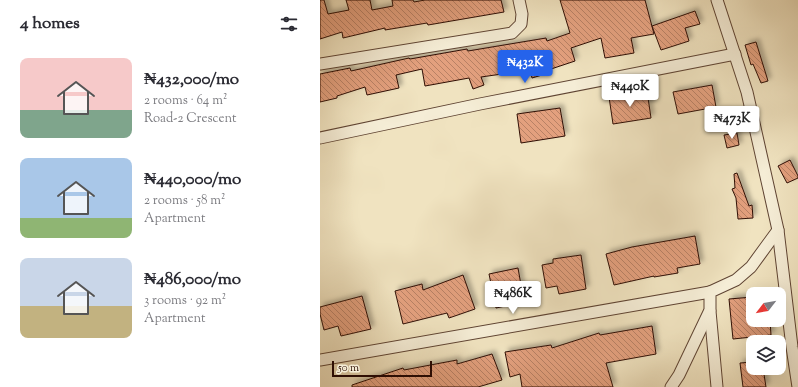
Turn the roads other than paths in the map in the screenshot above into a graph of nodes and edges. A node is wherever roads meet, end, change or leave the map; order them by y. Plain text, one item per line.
1 (519, 0) edge
2 (717, 0) edge
3 (735, 54) junction
4 (320, 64) edge
5 (320, 138) edge
6 (778, 230) junction
7 (710, 292) junction
8 (710, 310) junction
9 (320, 360) edge
10 (671, 387) edge
11 (718, 387) edge
12 (798, 387) edge

1 - 4 street
2 - 3 street
3 - 5 street
3 - 6 street
6 - 7 street
6 - 12 street
7 - 8 street
7 - 9 street
8 - 10 street
8 - 11 street

